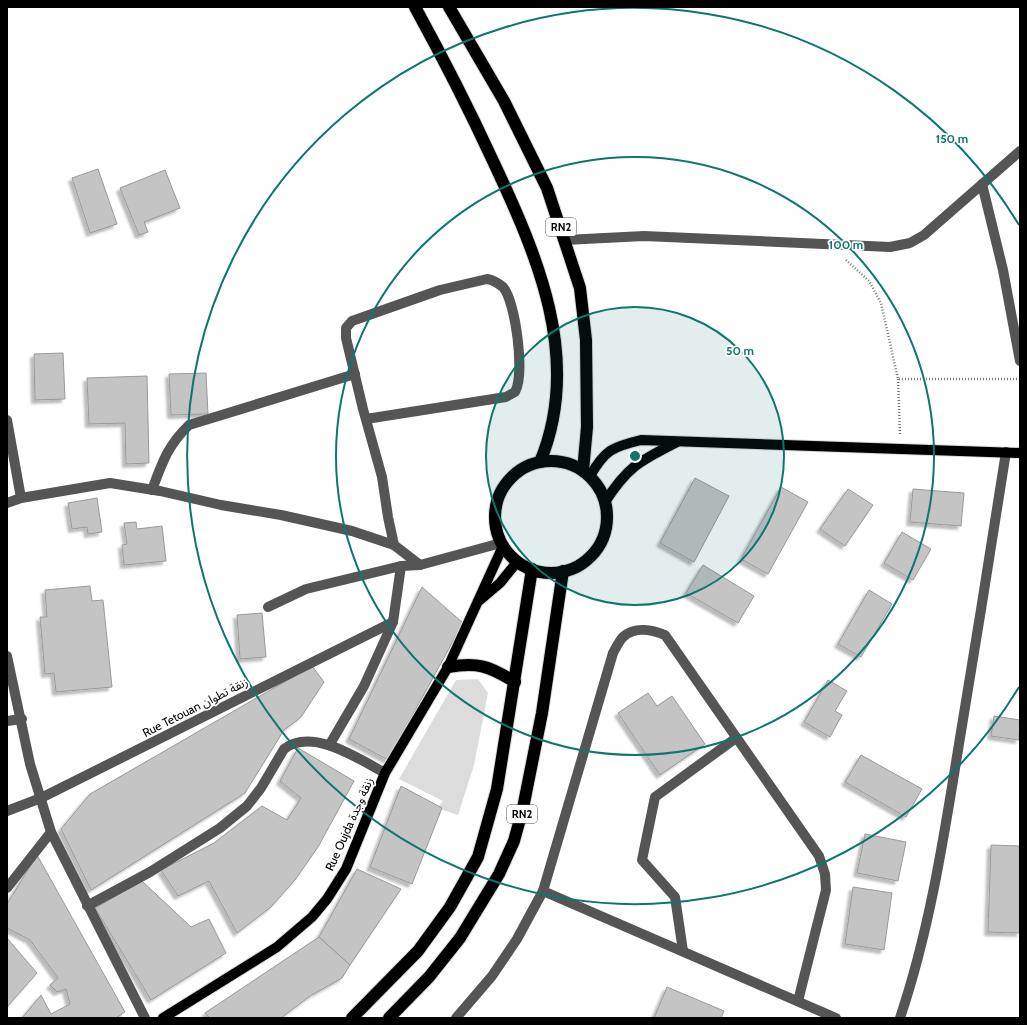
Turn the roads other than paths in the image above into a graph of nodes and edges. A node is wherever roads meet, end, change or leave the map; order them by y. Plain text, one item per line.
1 (416, 7) edge
2 (449, 7) edge
3 (1020, 152) edge
4 (982, 184) junction
5 (565, 240) junction
6 (1020, 361) edge
7 (355, 374) junction
8 (366, 419) junction
9 (7, 420) edge
10 (678, 441) junction
11 (1006, 452) junction
12 (1020, 452) edge
13 (540, 462) junction
14 (586, 474) junction
15 (152, 490) junction
16 (21, 498) junction
17 (605, 502) junction
18 (7, 503) edge
19 (502, 544) junction
20 (394, 545) junction
21 (517, 562) junction
22 (420, 565) junction
23 (401, 566) junction
24 (532, 569) junction
25 (563, 571) junction
26 (480, 600) junction
27 (268, 607) dead end
28 (393, 622) junction
29 (7, 656) edge
30 (448, 667) junction
31 (514, 682) junction
32 (22, 719) junction
33 (7, 721) edge
34 (736, 738) junction
35 (330, 744) junction
36 (385, 774) junction
37 (41, 798) junction
38 (7, 811) edge
39 (51, 832) junction
40 (7, 888) edge
41 (543, 891) junction
42 (87, 906) junction
43 (683, 951) junction
44 (798, 1000) junction
45 (145, 1018) edge
46 (163, 1018) edge
47 (352, 1018) edge
48 (388, 1018) edge
49 (456, 1018) edge
50 (836, 1018) edge
51 (900, 1018) edge

1 - 13 highway
2 - 5 highway, RN2
3 - 4 street
4 - 5 street
4 - 6 street
5 - 14 highway, RN2
7 - 8 street
7 - 8 street
7 - 15 street
8 - 20 street
9 - 16 street
10 - 11 main road
10 - 14 main road
10 - 17 main road
11 - 12 main road
11 - 51 street
13 - 14 highway
13 - 19 highway
14 - 17 highway
15 - 16 street
15 - 20 street
16 - 18 street
17 - 25 highway
19 - 21 highway
19 - 22 street
19 - 26 main road, Rue Oujda زنقة وجدة
20 - 22 street
21 - 24 highway
21 - 26 main road, Rue Oujda زنقة وجدة
22 - 23 street
23 - 27 street
23 - 28 street
24 - 25 highway
24 - 31 highway, RN2
25 - 48 highway, RN2
26 - 30 main road, Rue Oujda زنقة وجدة
28 - 35 street
28 - 37 street, Rue Tetouan زنقة تطوان
29 - 32 street
30 - 31 highway
30 - 36 main road, Rue Oujda زنقة وجدة
31 - 47 highway, RN2
32 - 33 street
32 - 37 street
34 - 41 street
34 - 43 street
34 - 44 street
35 - 36 street
35 - 42 street
36 - 46 main road, Rue Oujda زنقة وجدة
37 - 38 street, Rue Tetouan زنقة تطوان
37 - 39 street
39 - 40 street
39 - 42 street
41 - 43 street
41 - 49 street
42 - 45 street
43 - 44 street
44 - 50 street

